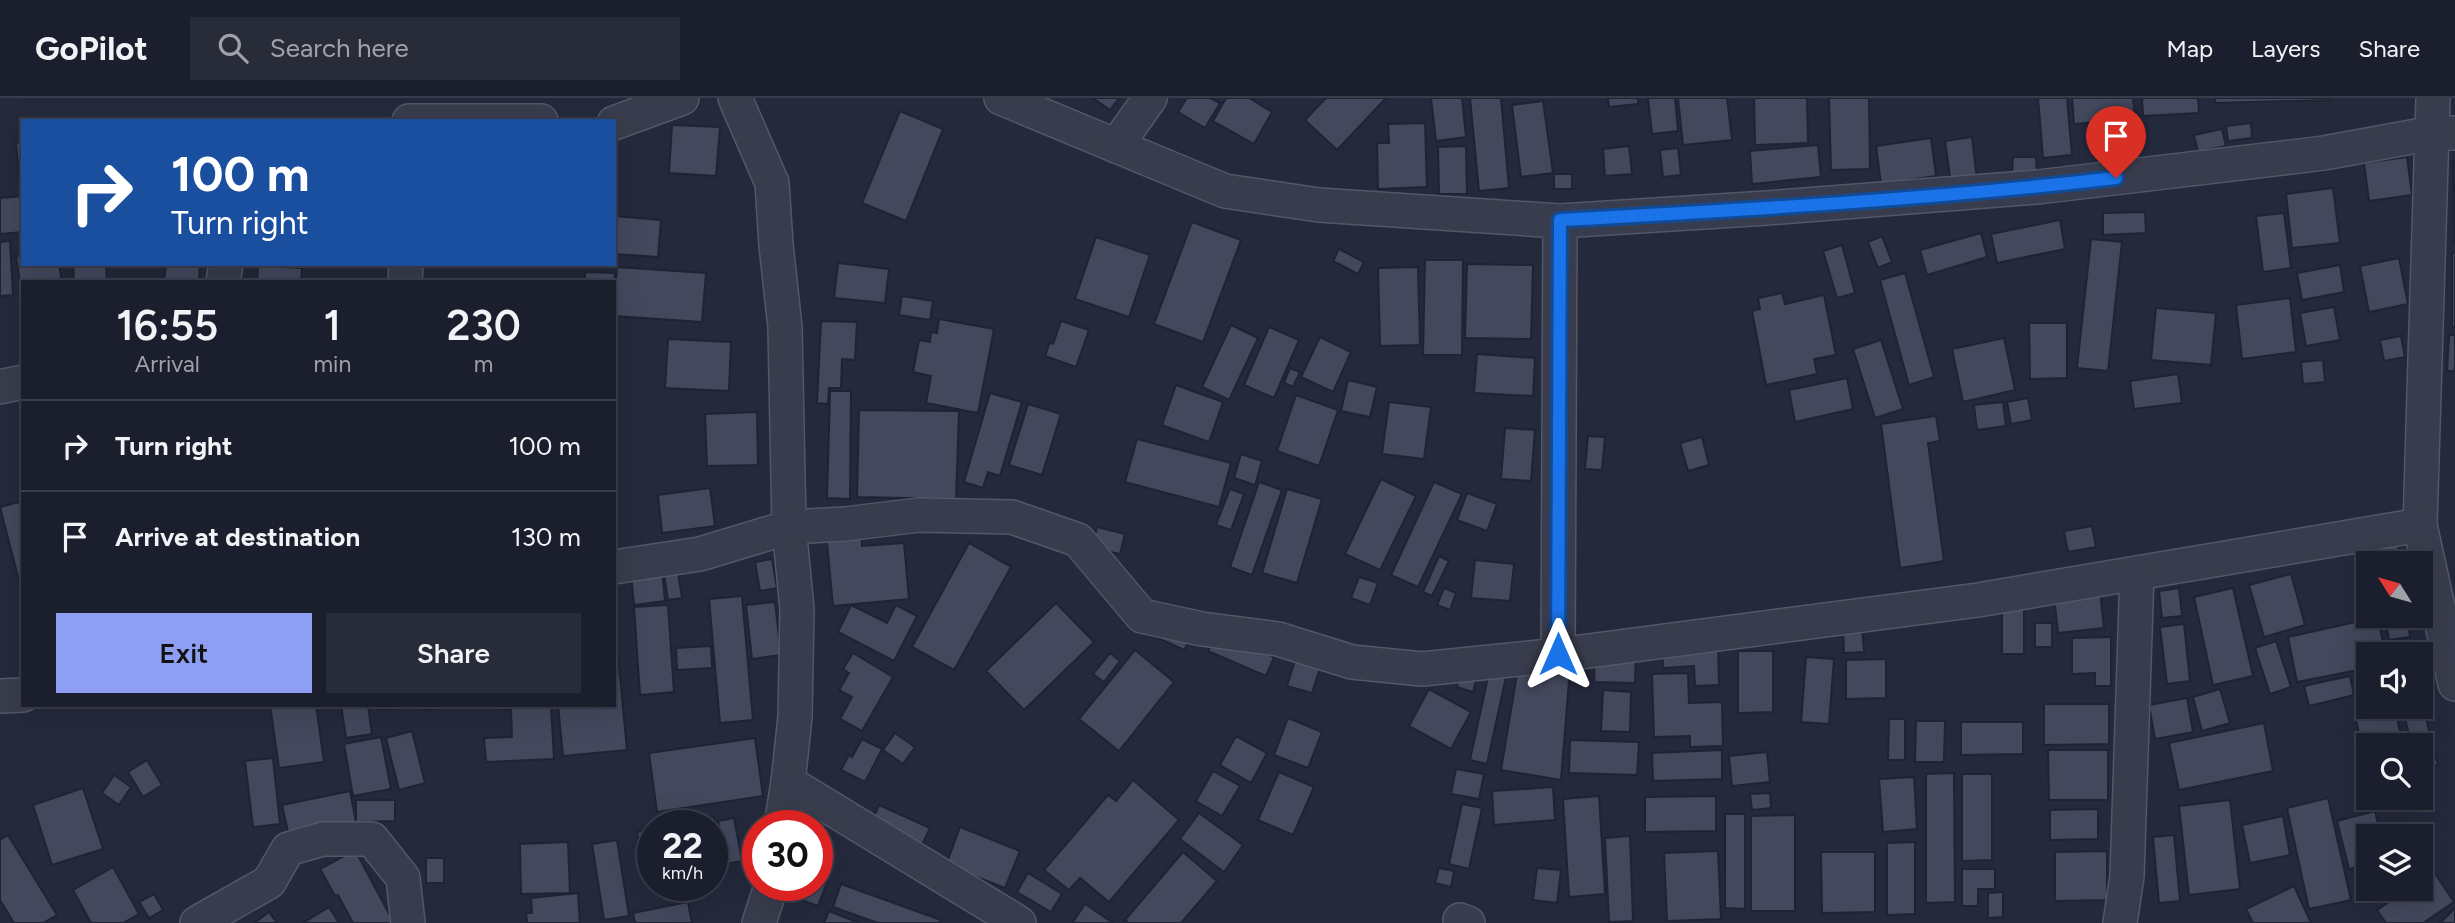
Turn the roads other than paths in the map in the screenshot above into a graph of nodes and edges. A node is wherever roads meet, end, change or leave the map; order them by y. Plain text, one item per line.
1 (682, 98) edge
2 (735, 98) edge
3 (1001, 98) edge
4 (1150, 98) edge
5 (2433, 98) edge
6 (616, 122) edge
7 (2444, 133) edge
8 (1116, 146) junction
9 (1560, 220) junction
10 (21, 382) edge
11 (0, 387) edge
12 (2420, 525) junction
13 (789, 527) junction
14 (616, 567) edge
15 (2137, 573) junction
16 (1558, 654) junction
17 (2455, 684) edge
18 (0, 695) edge
19 (21, 695) edge
20 (789, 782) junction
21 (784, 810) edge
22 (766, 901) edge
23 (197, 923) edge
24 (408, 923) edge
25 (759, 923) edge
26 (1019, 923) edge
27 (2120, 923) edge

1 - 6 street
2 - 13 street
3 - 8 street
4 - 8 street
5 - 7 street
7 - 9 street
7 - 12 street
8 - 9 street
9 - 16 street
10 - 11 street
12 - 15 street
12 - 17 street
13 - 14 street
13 - 16 street
13 - 20 street
15 - 16 street
15 - 27 street
18 - 19 street
20 - 21 street
20 - 26 street
22 - 25 street
23 - 24 street

